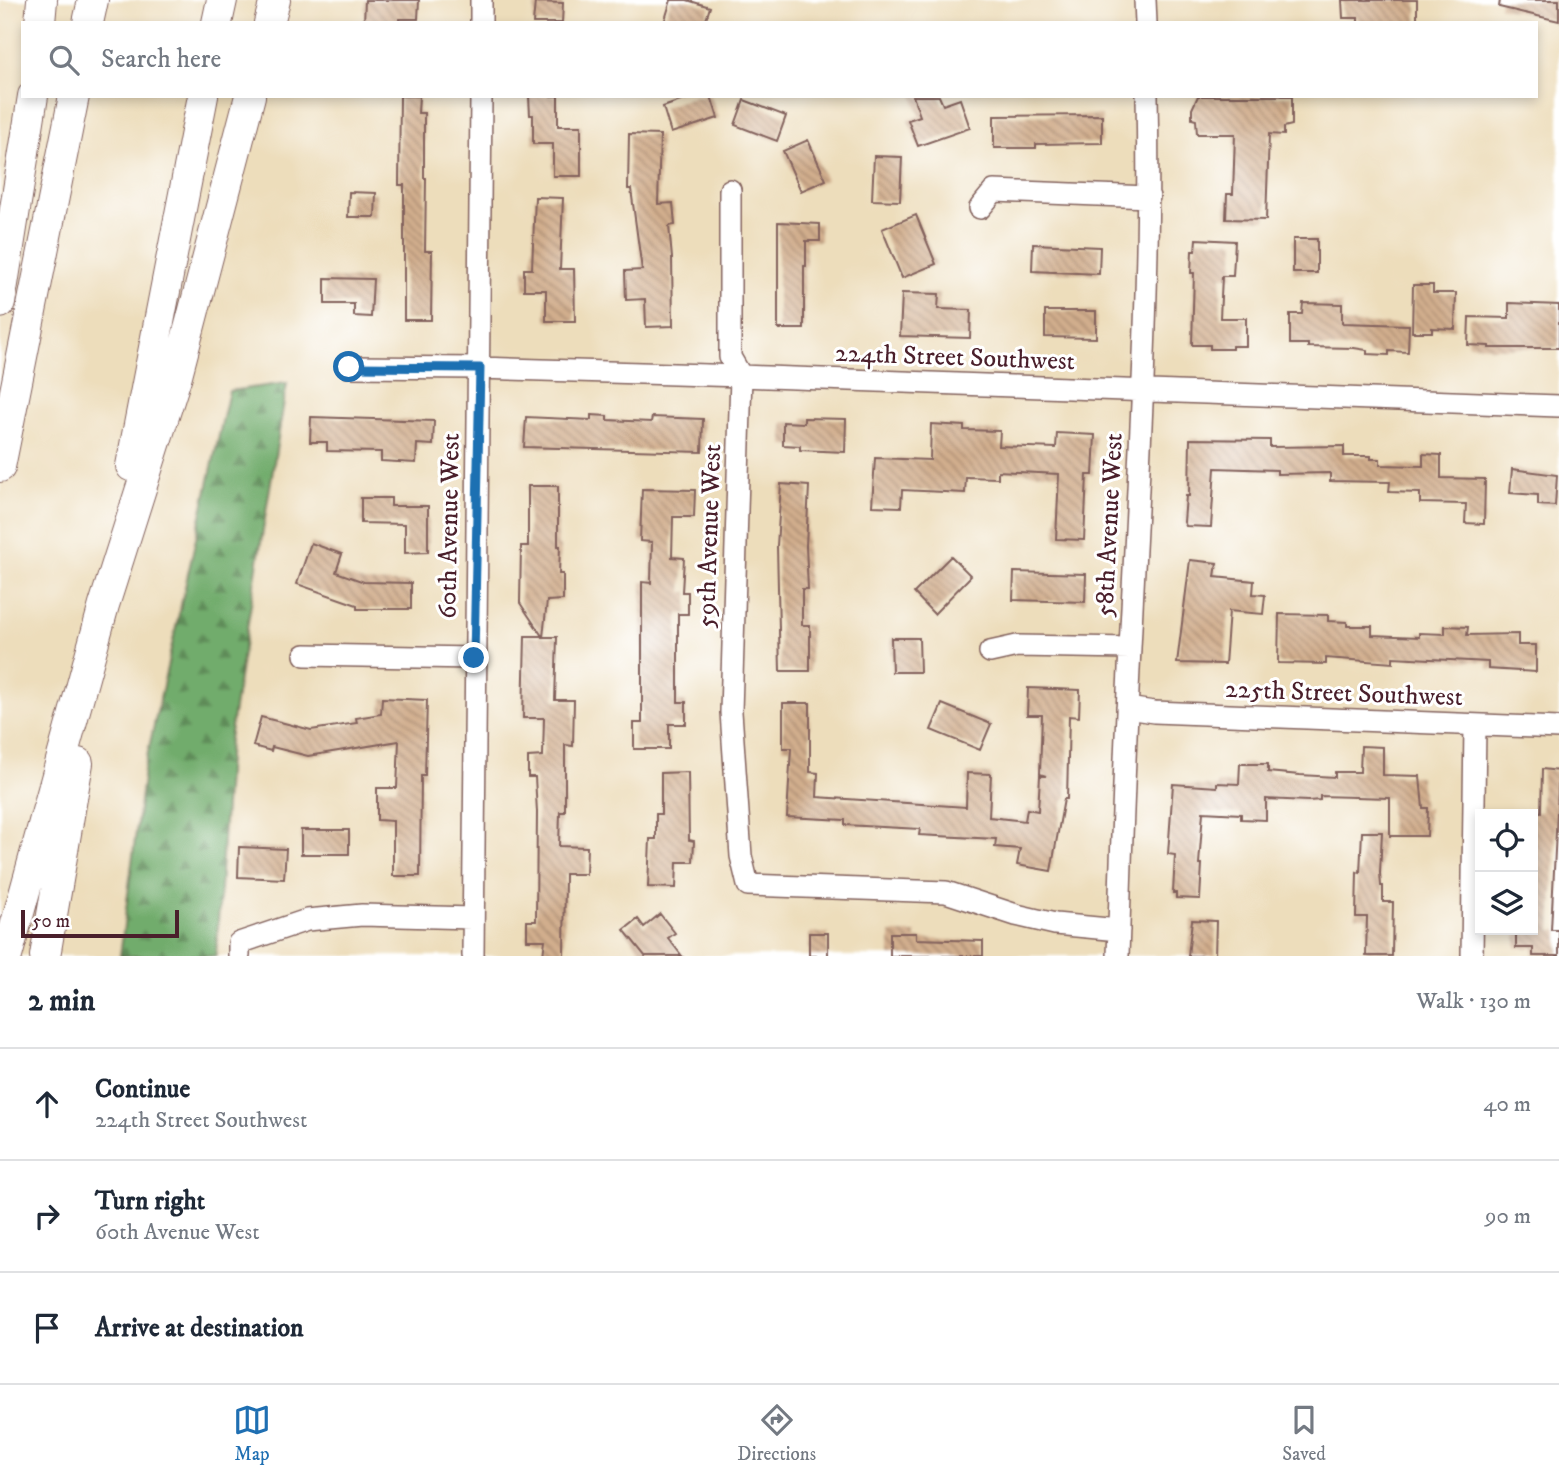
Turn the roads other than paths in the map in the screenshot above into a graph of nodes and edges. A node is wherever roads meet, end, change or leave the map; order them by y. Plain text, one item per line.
1 (42, 0) edge
2 (93, 0) edge
3 (222, 0) edge
4 (275, 0) edge
5 (481, 0) edge
6 (1145, 0) edge
7 (40, 21) edge
8 (88, 21) edge
9 (217, 21) edge
10 (270, 21) edge
11 (481, 21) edge
12 (1146, 21) edge
13 (33, 98) edge
14 (74, 98) edge
15 (203, 98) edge
16 (249, 98) edge
17 (481, 98) edge
18 (1147, 98) edge
19 (730, 190) dead end
20 (1149, 197) junction
21 (979, 208) dead end
22 (0, 303) edge
23 (349, 367) dead end
24 (480, 368) junction
25 (741, 376) junction
26 (1143, 390) junction
27 (1559, 406) edge
28 (0, 467) edge
29 (104, 605) junction
30 (1130, 649) junction
31 (990, 652) dead end
32 (305, 655) dead end
33 (474, 658) junction
34 (1127, 708) junction
35 (1475, 725) junction
36 (1559, 728) edge
37 (472, 918) junction
38 (1119, 929) junction
39 (239, 949) edge
40 (7, 956) edge
41 (45, 956) edge
42 (473, 956) edge
43 (1118, 956) edge
44 (1472, 956) edge

1 - 7 highway
2 - 8 highway
3 - 9 highway
4 - 10 highway
5 - 11 street
6 - 12 street
13 - 22 highway
14 - 28 highway
15 - 29 highway
16 - 29 highway
17 - 24 street, 60th Avenue West
18 - 20 street, 58th Avenue West
19 - 25 street, 59th Avenue West
20 - 21 street
20 - 26 street, 58th Avenue West
23 - 24 street, 224th Street Southwest
24 - 25 street, 224th Street Southwest
24 - 33 street, 60th Avenue West
25 - 26 street, 224th Street Southwest
25 - 38 street, 59th Avenue West
26 - 27 street, 224th Street Southwest
26 - 30 street, 58th Avenue West
29 - 40 highway
29 - 41 highway
30 - 31 street
30 - 34 street, 58th Avenue West
32 - 33 street
33 - 37 street, 60th Avenue West
34 - 35 street, 225th Street Southwest
34 - 38 street, 58th Avenue West
35 - 36 street, 225th Street Southwest
35 - 44 street
37 - 39 street
37 - 42 street, 60th Avenue West
38 - 43 street, 58th Avenue West

